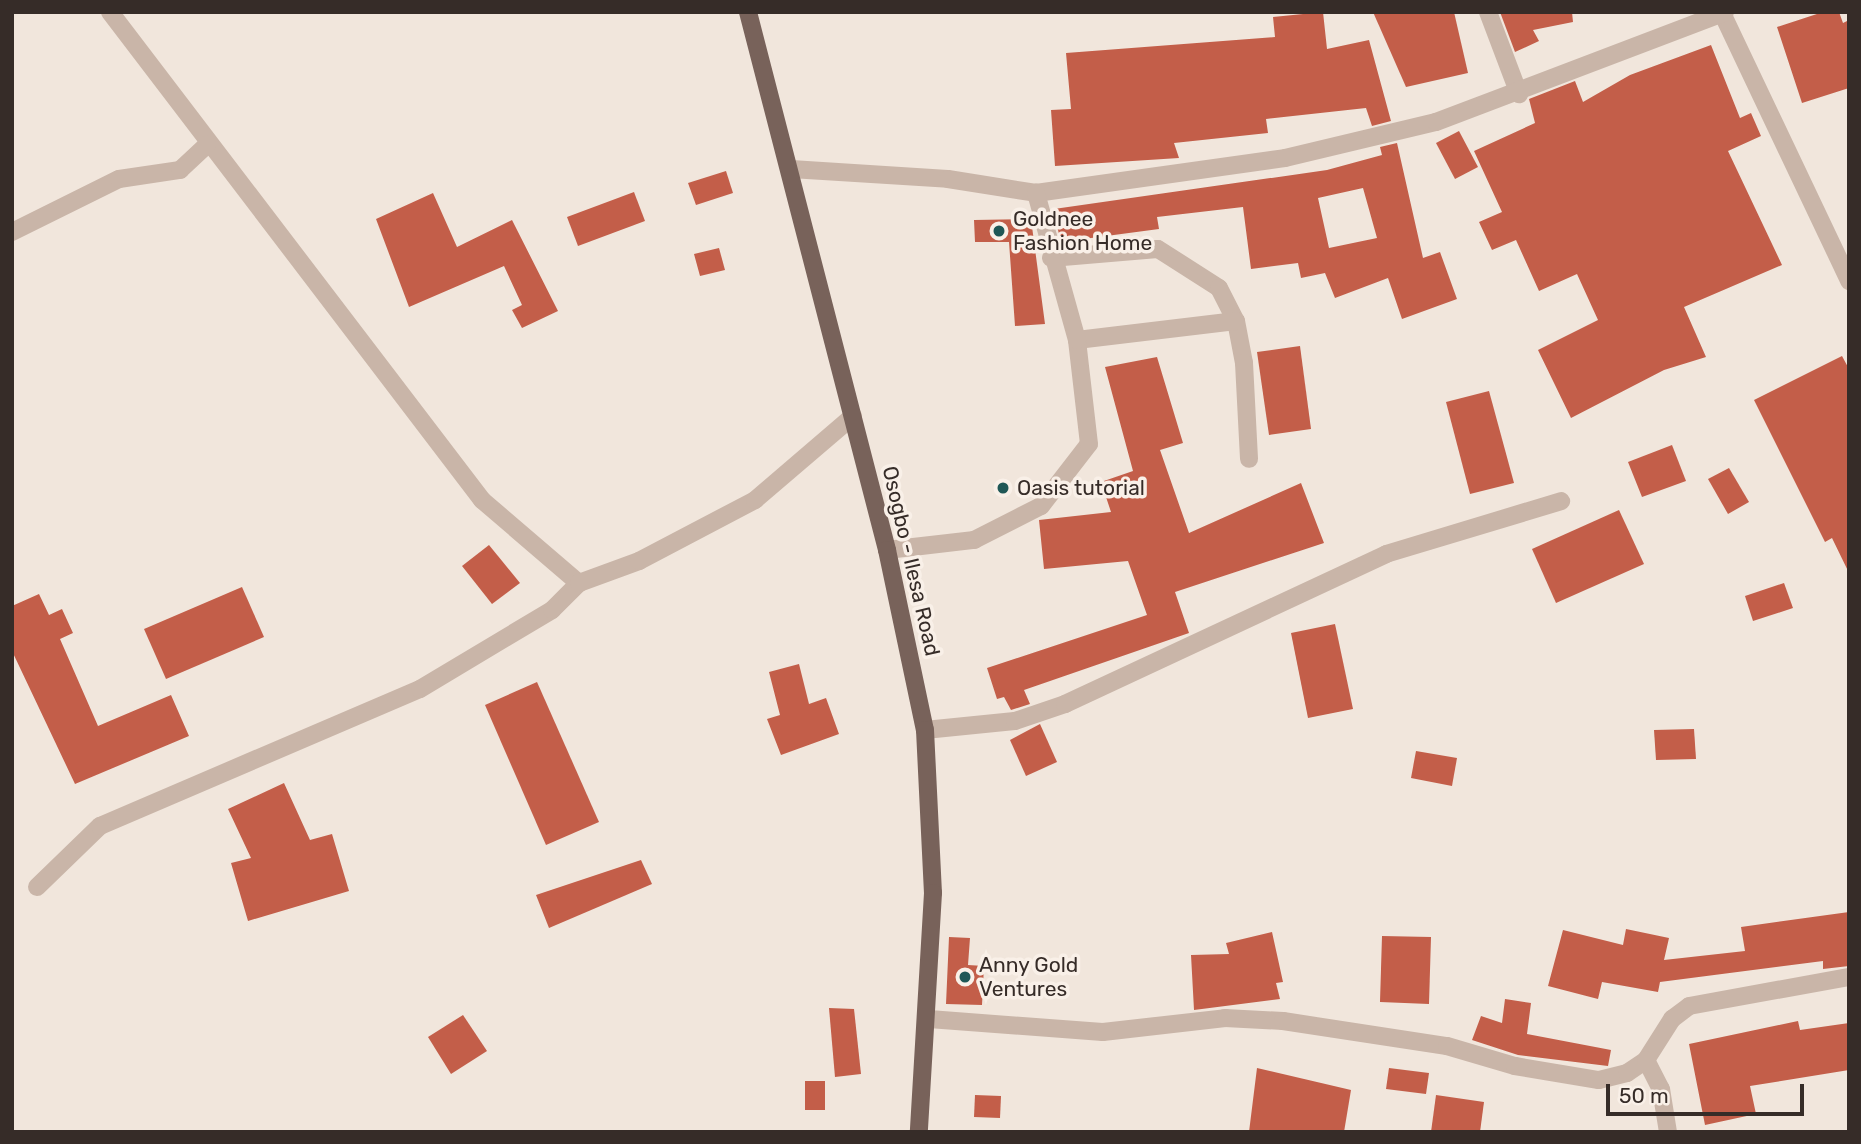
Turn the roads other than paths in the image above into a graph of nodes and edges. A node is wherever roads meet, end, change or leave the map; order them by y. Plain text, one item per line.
1 (110, 12) edge
2 (748, 12) edge
3 (1488, 12) edge
4 (1724, 13) edge
5 (1519, 93) junction
6 (207, 145) junction
7 (791, 169) junction
8 (1036, 193) junction
9 (12, 232) edge
10 (1842, 245) edge
11 (1051, 258) junction
12 (1849, 281) edge
13 (1236, 321) junction
14 (1077, 340) junction
15 (853, 416) junction
16 (1249, 459) dead end
17 (1561, 501) dead end
18 (887, 550) junction
19 (579, 583) junction
20 (925, 730) junction
21 (37, 887) dead end
22 (1849, 977) edge
23 (929, 1019) junction
24 (1646, 1060) junction
25 (919, 1132) edge
26 (1668, 1132) edge

1 - 6 street
2 - 7 main road, Osogbo - Ilesa Road
3 - 5 street
4 - 5 street
4 - 10 street
5 - 8 street
6 - 9 street
6 - 19 street
7 - 8 street
7 - 15 main road, Osogbo - Ilesa Road
8 - 11 street
10 - 12 street
11 - 13 street
11 - 14 street
13 - 14 street
13 - 16 street
14 - 18 street
15 - 18 main road, Osogbo - Ilesa Road
15 - 19 street
17 - 20 street
18 - 20 main road, Osogbo - Ilesa Road
19 - 21 street
20 - 23 main road, Osogbo - Ilesa Road
22 - 24 street
23 - 24 street
23 - 25 main road, Osogbo - Ilesa Road
24 - 26 street

